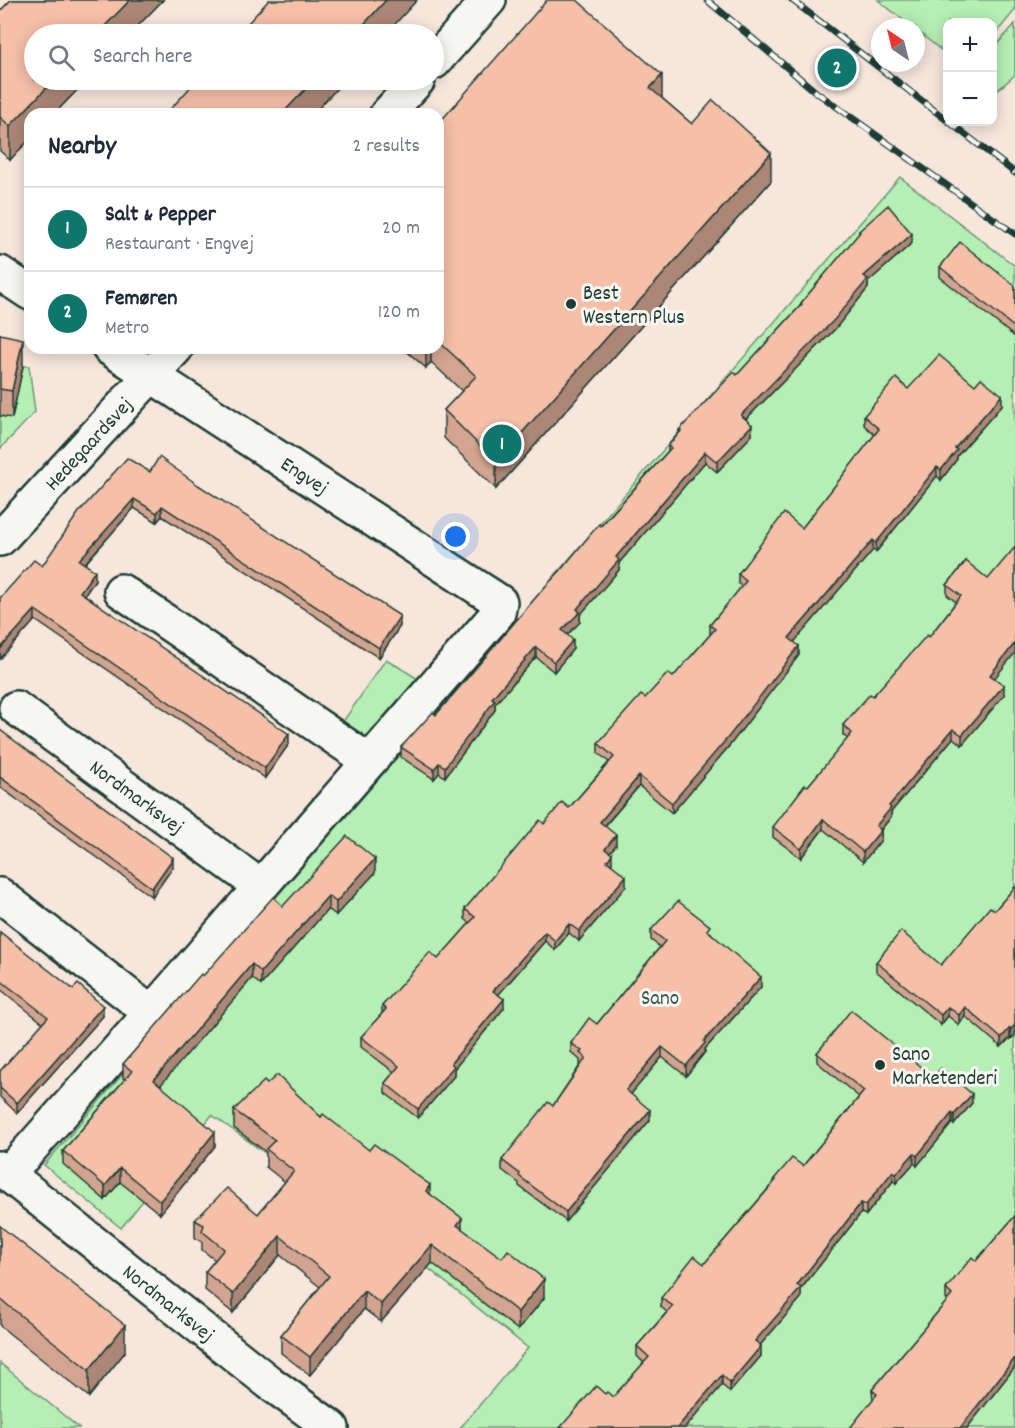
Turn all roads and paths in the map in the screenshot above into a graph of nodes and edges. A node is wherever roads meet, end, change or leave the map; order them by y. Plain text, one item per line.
1 (489, 0) edge
2 (444, 51) edge
3 (409, 90) edge
4 (392, 108) edge
5 (0, 273) edge
6 (24, 289) edge
7 (118, 354) edge
8 (171, 354) edge
9 (151, 376) junction
10 (0, 539) edge
11 (121, 591) dead end
12 (500, 602) joint
13 (16, 708) dead end
14 (369, 761) junction
15 (260, 886) junction
16 (0, 895) edge
17 (151, 1012) junction
18 (4, 1171) edge
19 (332, 1428) edge

1 - 2 street
3 - 4 street
5 - 6 street
7 - 9 street, Engvej
8 - 9 street, Hedegaardsvej
9 - 10 street, Hedegaardsvej
9 - 12 street, Engvej
11 - 14 street
12 - 14 street, Nordmarksvej
13 - 15 street, Nordmarksvej
14 - 15 street, Nordmarksvej
15 - 17 street, Nordmarksvej
16 - 17 street
17 - 18 street, Nordmarksvej
18 - 19 street, Nordmarksvej

